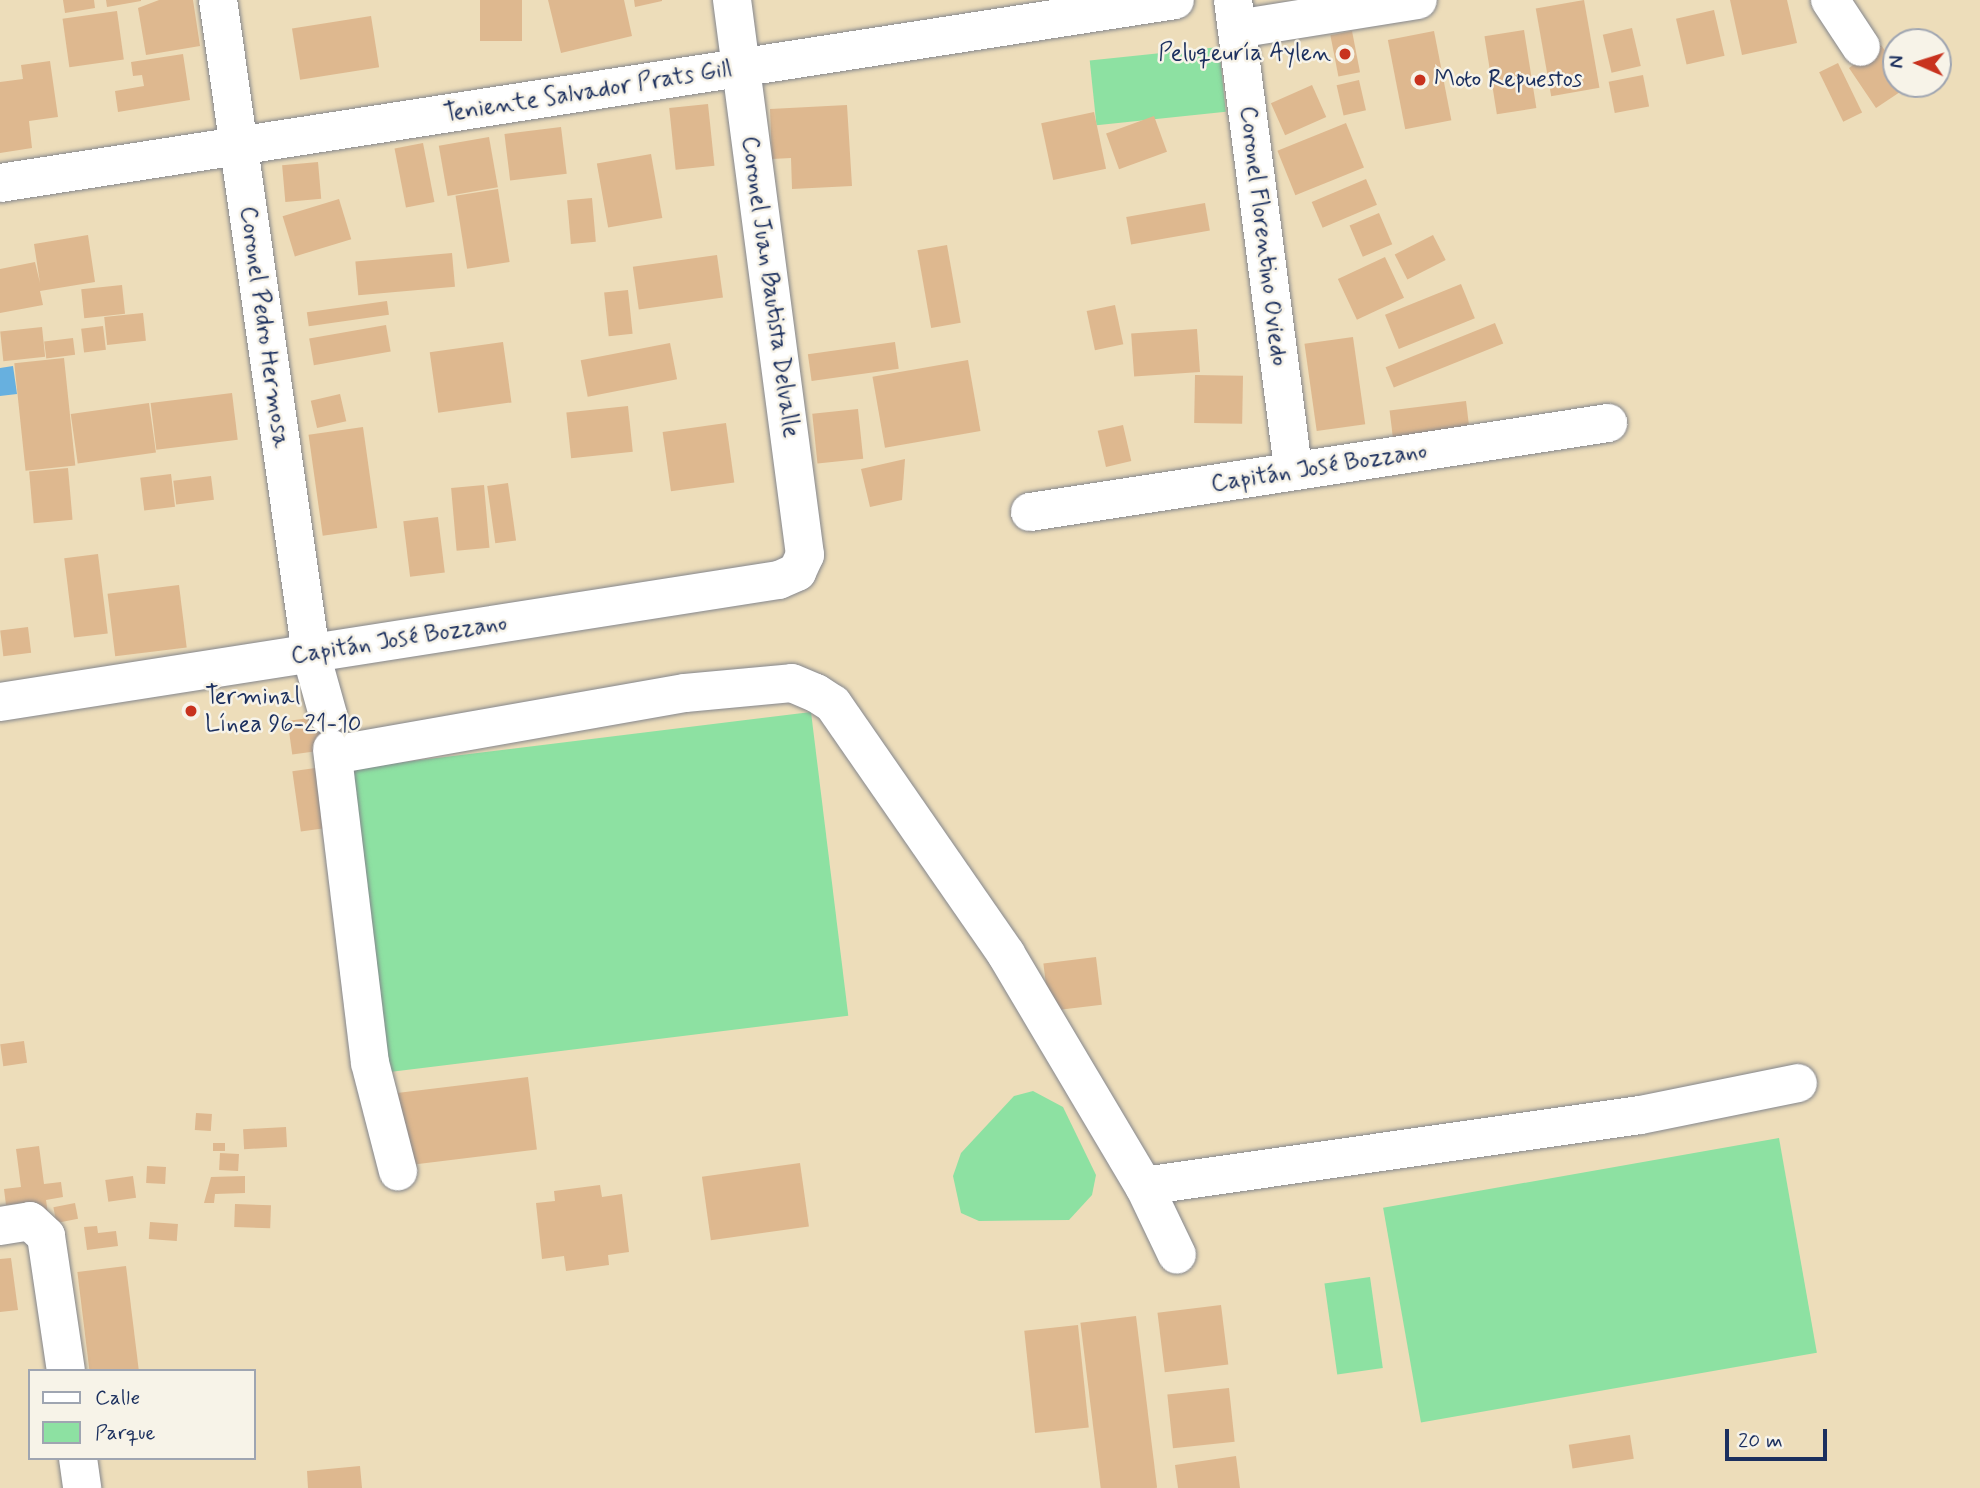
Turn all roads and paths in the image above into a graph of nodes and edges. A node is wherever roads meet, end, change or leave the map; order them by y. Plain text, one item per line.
1 (218, 0) edge
2 (732, 0) edge
3 (1175, 0) edge
4 (1418, 0) edge
5 (1830, 0) edge
6 (1235, 14) edge
7 (1861, 47) dead end
8 (741, 68) junction
9 (238, 146) junction
10 (0, 183) edge
11 (1608, 423) dead end
12 (1293, 471) junction
13 (1030, 512) dead end
14 (797, 572) joint
15 (312, 654) junction
16 (0, 702) edge
17 (331, 740) junction
18 (1798, 1083) dead end
19 (398, 1171) dead end
20 (1144, 1186) junction
21 (0, 1226) edge
22 (1177, 1255) dead end
23 (66, 1369) edge
24 (78, 1460) edge
25 (82, 1488) edge

1 - 9 street, Coronel Pedro Hermosa
2 - 8 street, Coronel Juan Bautista Delvalle
3 - 8 street, Teniente Salvador Prats Gill
4 - 6 street
5 - 7 street
6 - 12 street, Coronel Florentino Oviedo
8 - 9 street, Teniente Salvador Prats Gill
8 - 14 street, Coronel Juan Bautista Delvalle
9 - 10 street, Teniente Salvador Prats Gill
9 - 15 street, Coronel Pedro Hermosa
11 - 12 street, Capitán José Bozzano
12 - 13 street, Capitán José Bozzano
14 - 15 street, Capitán José Bozzano
15 - 16 street, Capitán José Bozzano
15 - 17 street, Coronel Pedro Hermosa
17 - 19 street, Coronel Pedro Hermosa
17 - 20 street
18 - 20 street
20 - 22 street
21 - 23 street
24 - 25 street

